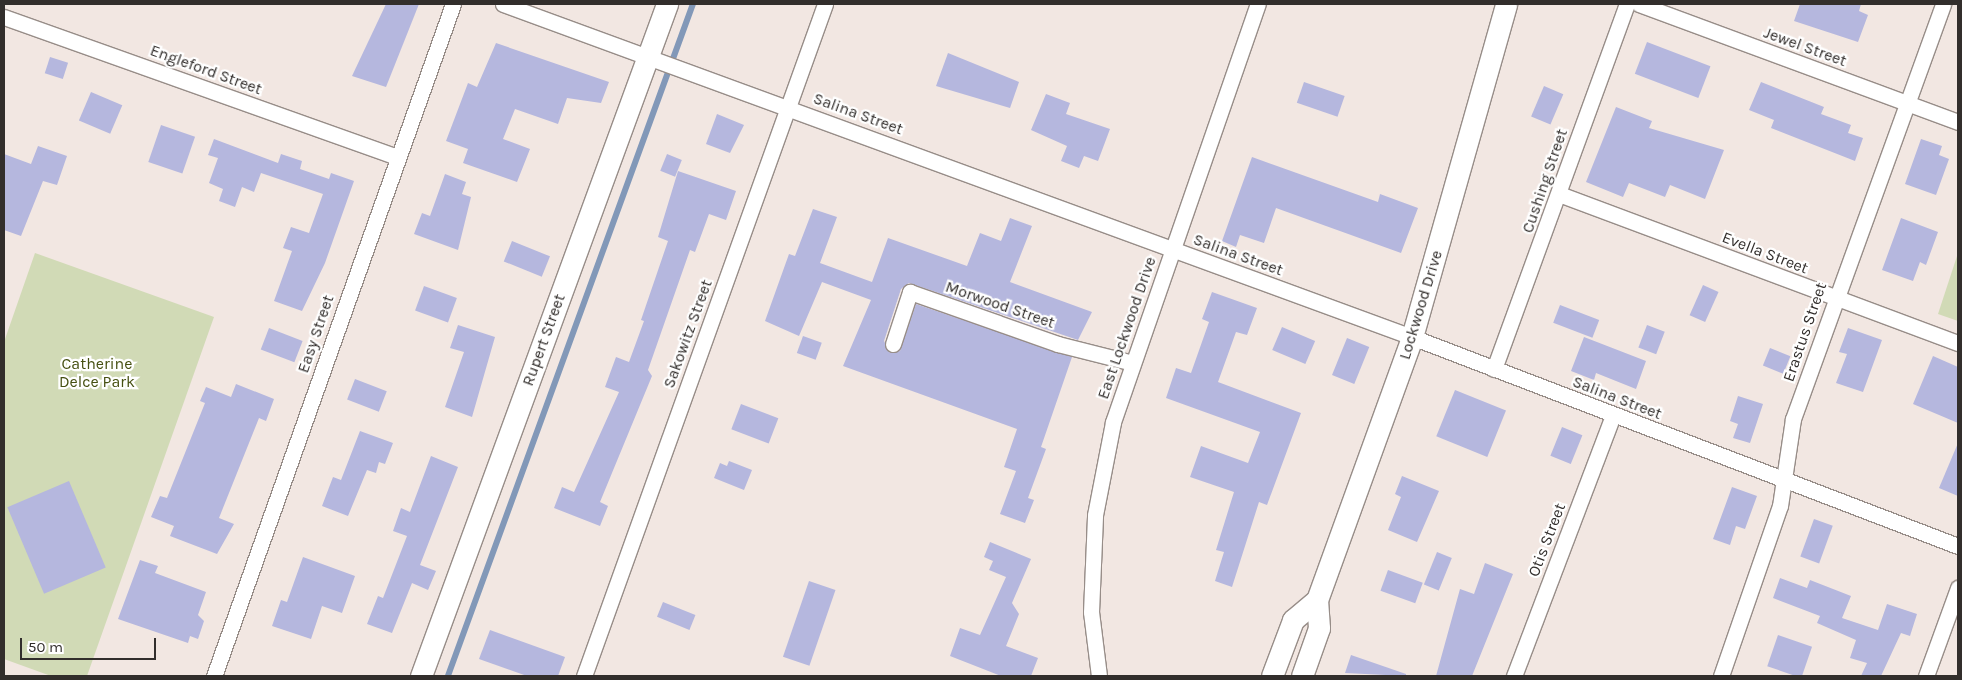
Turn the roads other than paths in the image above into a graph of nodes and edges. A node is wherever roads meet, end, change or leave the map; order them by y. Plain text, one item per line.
1 (453, 4) edge
2 (503, 4) edge
3 (667, 4) edge
4 (825, 4) edge
5 (1258, 4) edge
6 (1627, 4) edge
7 (1639, 4) edge
8 (1943, 4) edge
9 (1507, 5) edge
10 (4, 16) edge
11 (652, 60) junction
12 (1906, 103) junction
13 (788, 107) junction
14 (1958, 122) edge
15 (397, 157) junction
16 (1559, 194) junction
17 (1173, 250) junction
18 (1834, 298) junction
19 (1412, 337) junction
20 (1958, 343) edge
21 (893, 344) dead end
22 (1133, 362) junction
23 (1494, 369) junction
24 (1614, 415) junction
25 (1782, 481) junction
26 (1958, 546) edge
27 (1958, 588) edge
28 (1316, 600) junction
29 (214, 676) edge
30 (421, 676) edge
31 (584, 676) edge
32 (1099, 676) edge
33 (1272, 676) edge
34 (1302, 676) edge
35 (1514, 676) edge
36 (1721, 676) edge
37 (1926, 676) edge

1 - 15 street, Easy Street
2 - 11 street, Salina Street
3 - 11 main road, Rupert Street
4 - 13 street, Sakowitz Street
5 - 17 street, East Lockwood Drive
6 - 16 street, Cushing Street
7 - 12 street, Jewel Street
8 - 12 street, Erastus Street
9 - 19 main road, Lockwood Drive
10 - 15 street, Engleford Street
11 - 13 street, Salina Street
11 - 30 main road, Rupert Street
12 - 14 street, Jewel Street
12 - 18 street, Erastus Street
13 - 17 street, Salina Street
13 - 31 street, Sakowitz Street
15 - 29 street, Easy Street
16 - 18 street, Evella Street
16 - 23 street, Cushing Street
17 - 19 street, Salina Street
17 - 22 street, East Lockwood Drive
18 - 20 street, Evella Street
18 - 25 street, Erastus Street
19 - 23 street, Salina Street
19 - 28 main road, Lockwood Drive
21 - 22 street, Morwood Street
22 - 32 street, East Lockwood Drive
23 - 24 street, Salina Street
24 - 25 street, Salina Street
24 - 35 street, Otis Street
25 - 26 street, Salina Street
25 - 36 street, Erastus Street
27 - 37 street
28 - 33 main road
28 - 34 main road, Lockwood Drive

